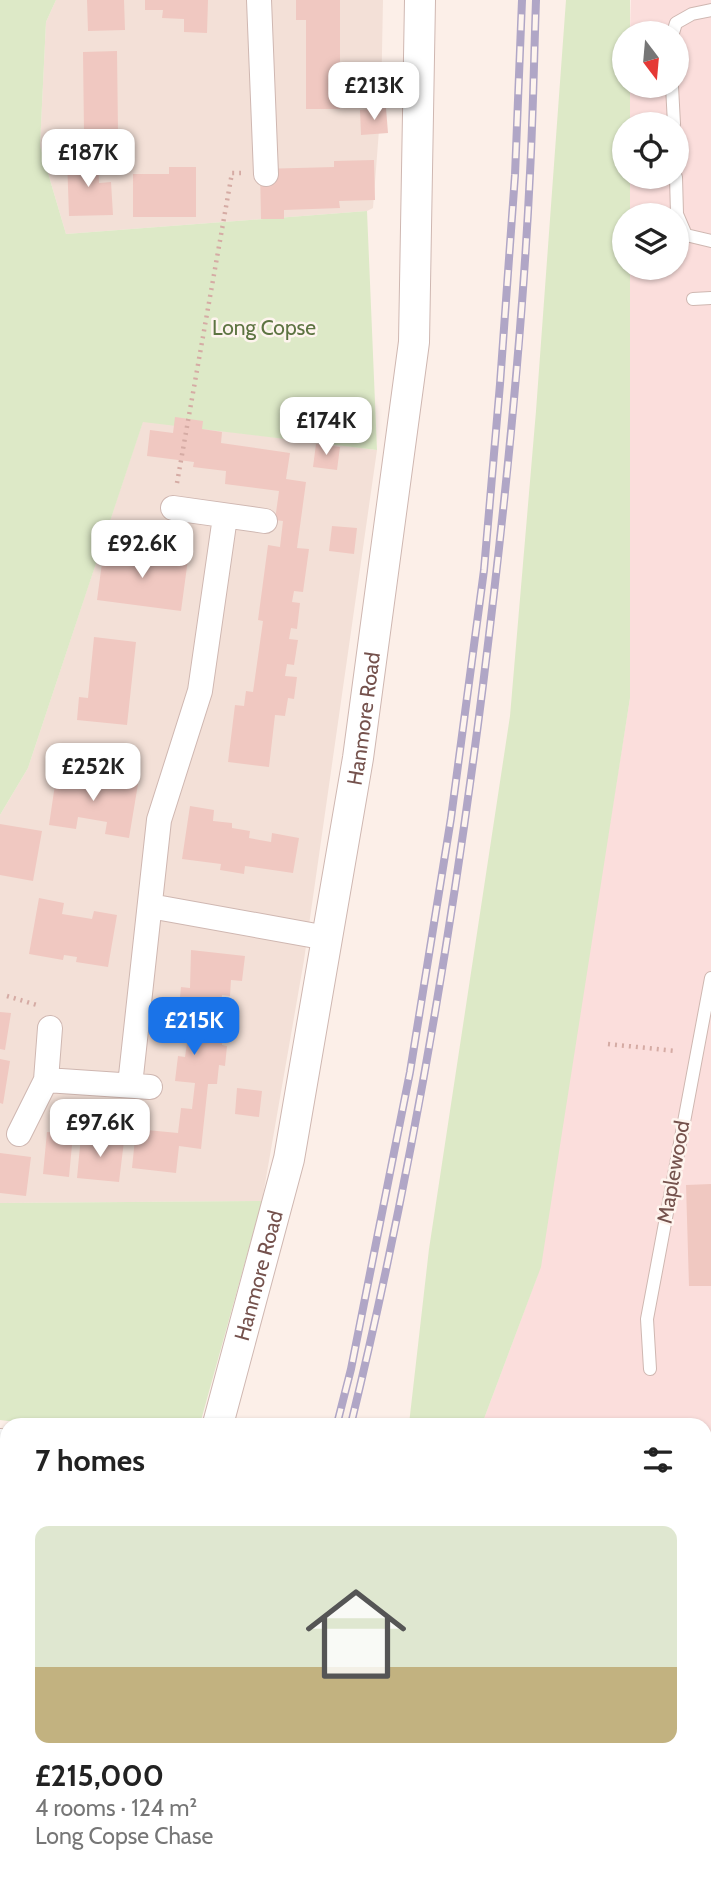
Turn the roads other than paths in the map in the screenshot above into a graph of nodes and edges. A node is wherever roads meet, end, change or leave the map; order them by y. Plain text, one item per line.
1 (259, 0) edge
2 (420, 0) edge
3 (711, 10) edge
4 (680, 21) edge
5 (266, 174) road end
6 (676, 189) edge
7 (711, 241) edge
8 (711, 298) edge
9 (693, 299) dead end
10 (173, 508) road end
11 (225, 517) junction
12 (265, 521) dead end
13 (150, 906) junction
14 (327, 938) junction
15 (711, 978) edge
16 (50, 1028) dead end
17 (46, 1080) junction
18 (19, 1134) dead end
19 (650, 1369) dead end
20 (220, 1418) edge

1 - 5 street
2 - 14 street, Hanmore Road
3 - 4 lane
6 - 7 lane
8 - 9 lane
10 - 11 street
11 - 12 street
11 - 13 street
13 - 14 street
13 - 17 street
14 - 20 street, Hanmore Road
15 - 19 lane, Maplewood
16 - 17 street
17 - 18 street

